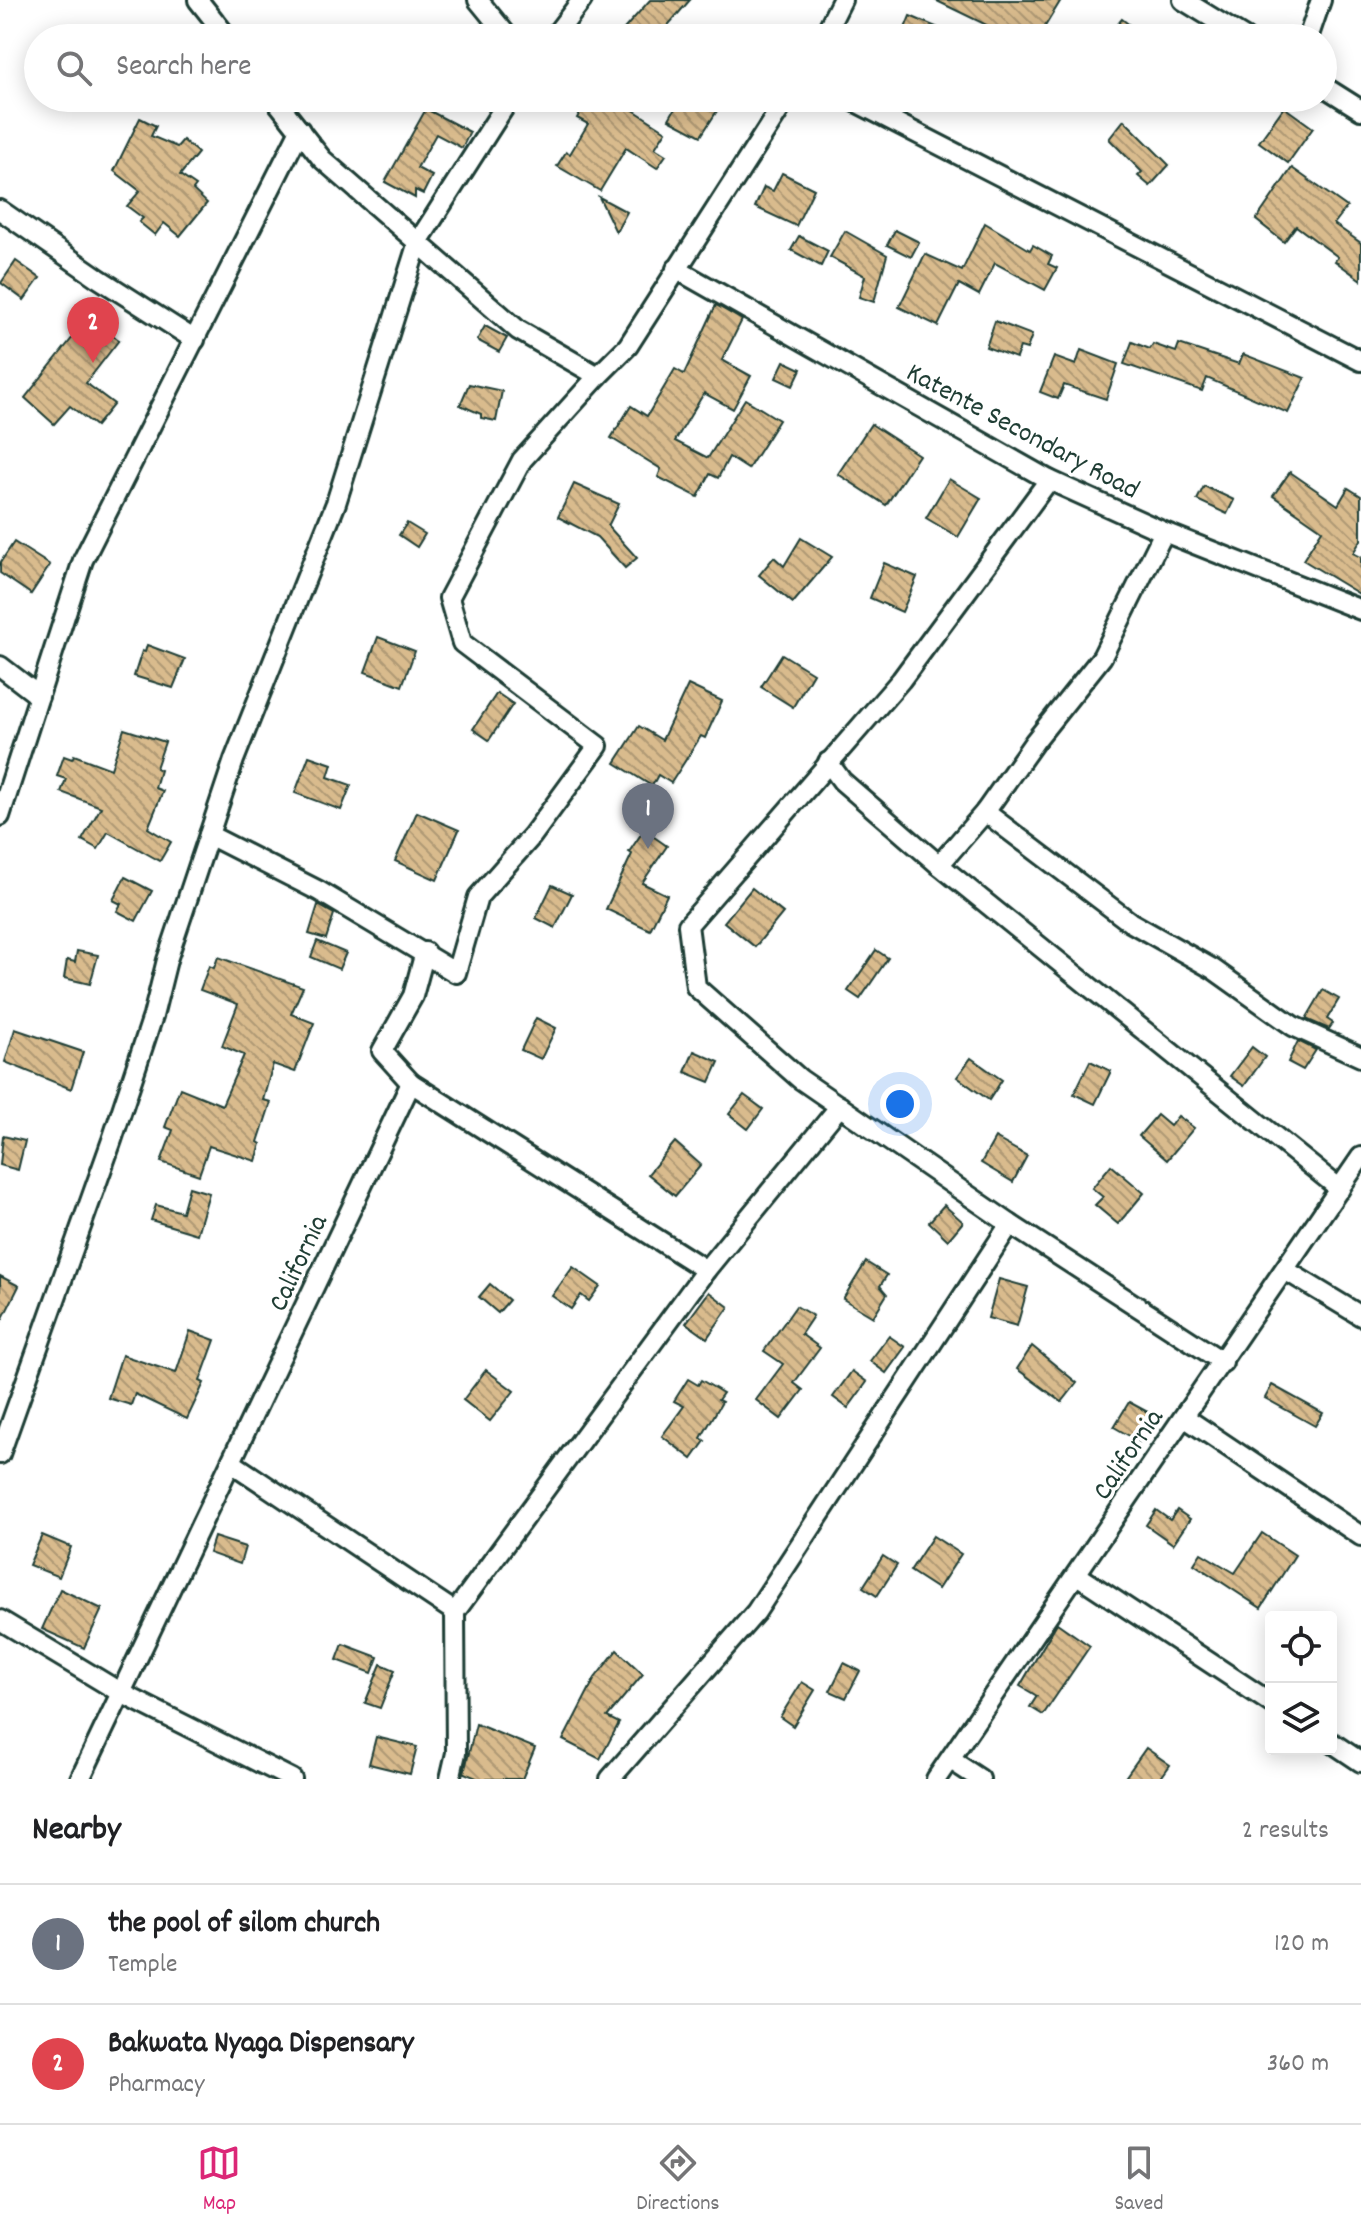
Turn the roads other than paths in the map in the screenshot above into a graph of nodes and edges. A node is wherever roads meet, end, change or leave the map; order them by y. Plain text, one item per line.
1 (198, 0) edge
2 (478, 0) edge
3 (582, 0) edge
4 (1183, 0) edge
5 (1321, 0) edge
6 (835, 3) edge
7 (217, 24) edge
8 (498, 24) edge
9 (564, 24) edge
10 (828, 24) edge
11 (1222, 24) edge
12 (1313, 24) edge
13 (1337, 95) edge
14 (1361, 110) edge
15 (285, 112) edge
16 (501, 112) edge
17 (778, 112) edge
18 (875, 112) edge
19 (300, 130) junction
20 (0, 210) edge
21 (418, 242) junction
22 (676, 269) junction
23 (195, 340) junction
24 (1361, 361) edge
25 (598, 376) junction
26 (1049, 480) junction
27 (1164, 532) junction
28 (1361, 610) edge
29 (0, 666) edge
30 (39, 696) junction
31 (828, 762) junction
32 (985, 812) junction
33 (0, 816) edge
34 (209, 835) junction
35 (939, 865) junction
36 (425, 952) junction
37 (1361, 1057) edge
38 (411, 1083) junction
39 (840, 1106) junction
40 (1361, 1157) edge
41 (1340, 1189) junction
42 (1010, 1224) junction
43 (706, 1270) junction
44 (1285, 1270) junction
45 (1361, 1316) edge
46 (1223, 1362) junction
47 (1184, 1417) junction
48 (0, 1454) edge
49 (232, 1463) junction
50 (1361, 1536) edge
51 (1077, 1575) junction
52 (455, 1612) junction
53 (0, 1620) edge
54 (123, 1694) junction
55 (1265, 1699) edge
56 (1337, 1746) edge
57 (951, 1760) junction
58 (1361, 1762) edge
59 (80, 1779) edge
60 (292, 1779) edge
61 (450, 1779) edge
62 (610, 1779) edge
63 (936, 1779) edge
64 (980, 1779) edge

1 - 7 street
2 - 8 street
3 - 9 street
4 - 11 street
5 - 12 street
6 - 10 street
13 - 14 street
15 - 19 street
16 - 21 street
17 - 22 street
18 - 24 street
19 - 21 street
19 - 23 street
20 - 23 street
21 - 25 street
21 - 34 street
22 - 25 street
22 - 26 street, Katente Secondary Road
23 - 30 street
25 - 36 street
26 - 27 street, Katente Secondary Road
26 - 31 street
27 - 28 street, Katente Secondary Road
27 - 32 street
29 - 30 street
30 - 33 street
31 - 35 street
31 - 39 street
32 - 35 street
32 - 37 street
34 - 36 street
34 - 48 street
35 - 41 street
36 - 38 street
38 - 43 street
38 - 49 street, California
39 - 42 street
39 - 43 street
40 - 41 street, California
41 - 44 street, California
42 - 46 street
42 - 62 street
43 - 52 street
44 - 45 street
44 - 46 street, California
46 - 47 street, California
47 - 50 street
47 - 51 street, California
49 - 52 street
49 - 54 street, California
51 - 55 street
51 - 57 street, California
52 - 61 street
53 - 54 street
54 - 59 street, California
54 - 60 street
56 - 58 street
57 - 63 street, California
57 - 64 street

